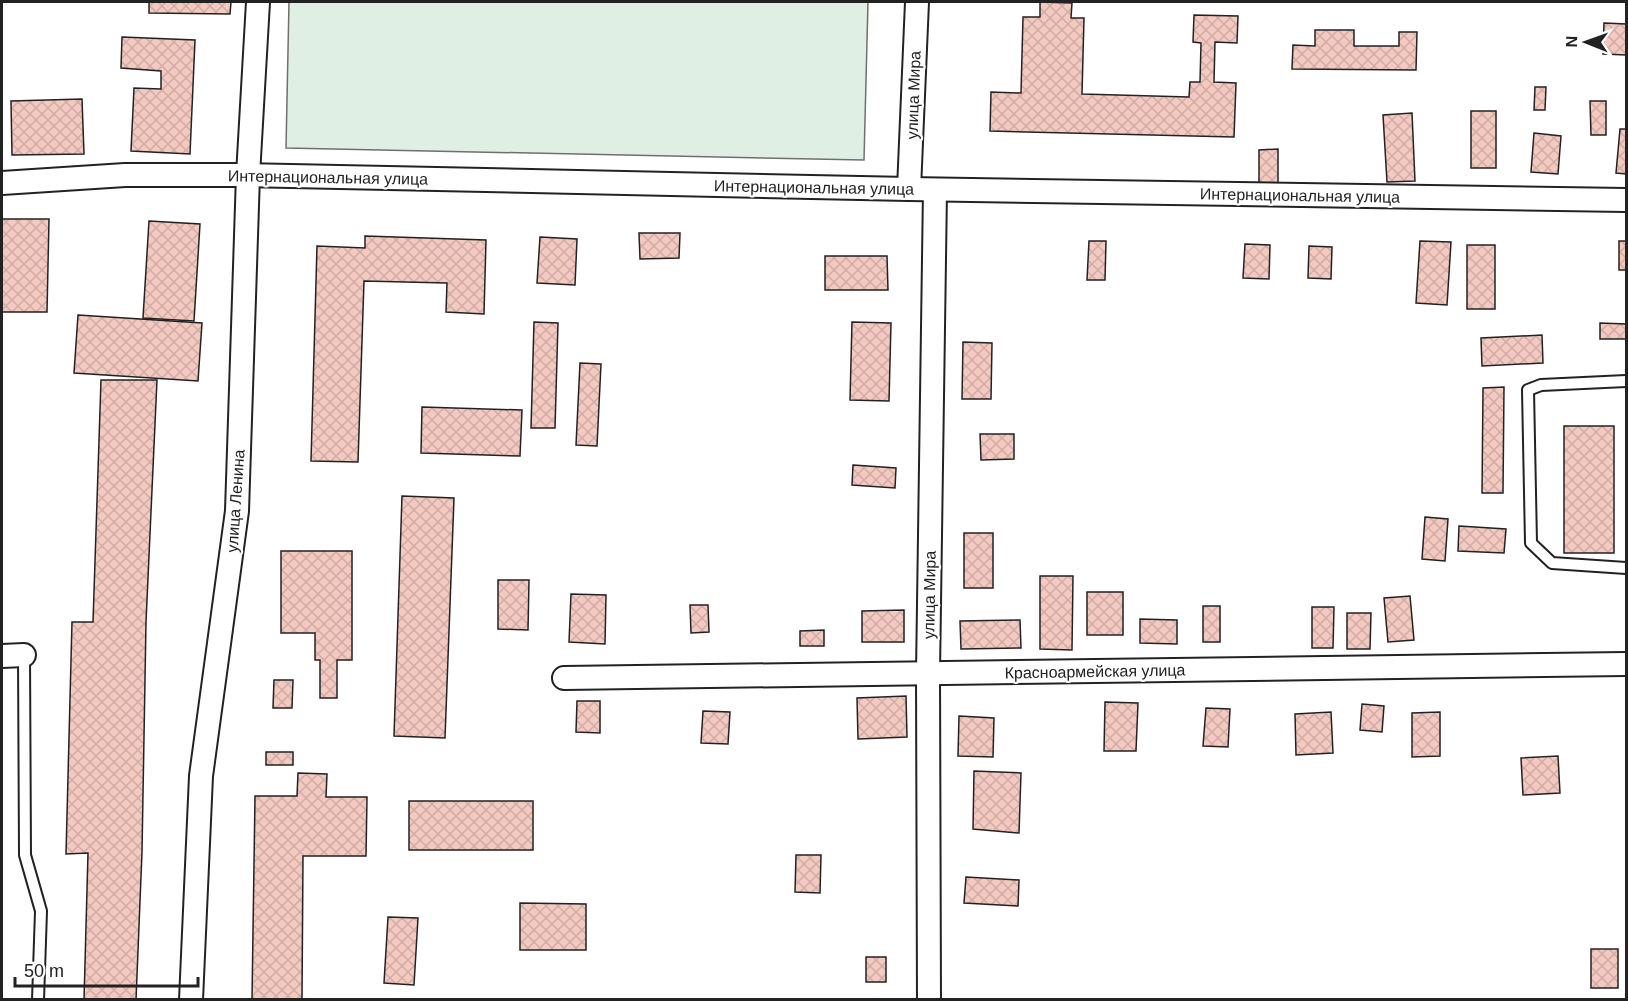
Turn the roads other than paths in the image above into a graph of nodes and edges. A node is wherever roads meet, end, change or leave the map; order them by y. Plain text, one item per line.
1 (258, 2) edge
2 (917, 2) edge
3 (248, 175) junction
4 (2, 183) edge
5 (909, 189) junction
6 (935, 190) junction
7 (1626, 200) edge
8 (1626, 381) edge
9 (1626, 568) edge
10 (24, 655) joint
11 (2, 656) edge
12 (1626, 664) edge
13 (928, 673) junction
14 (564, 678) dead end
15 (38, 999) edge
16 (191, 999) edge
17 (929, 999) edge

1 - 3 street, улица Ленина
2 - 5 street, улица Мира
3 - 4 street, Интернациональная улица
3 - 5 street, Интернациональная улица
3 - 16 street, улица Ленина
5 - 6 street, Интернациональная улица
6 - 7 street, Интернациональная улица
6 - 13 street, улица Мира
8 - 9 lane
10 - 11 street
10 - 15 lane
12 - 13 street, Красноармейская улица
13 - 14 street, Красноармейская улица
13 - 17 street, улица Мира

